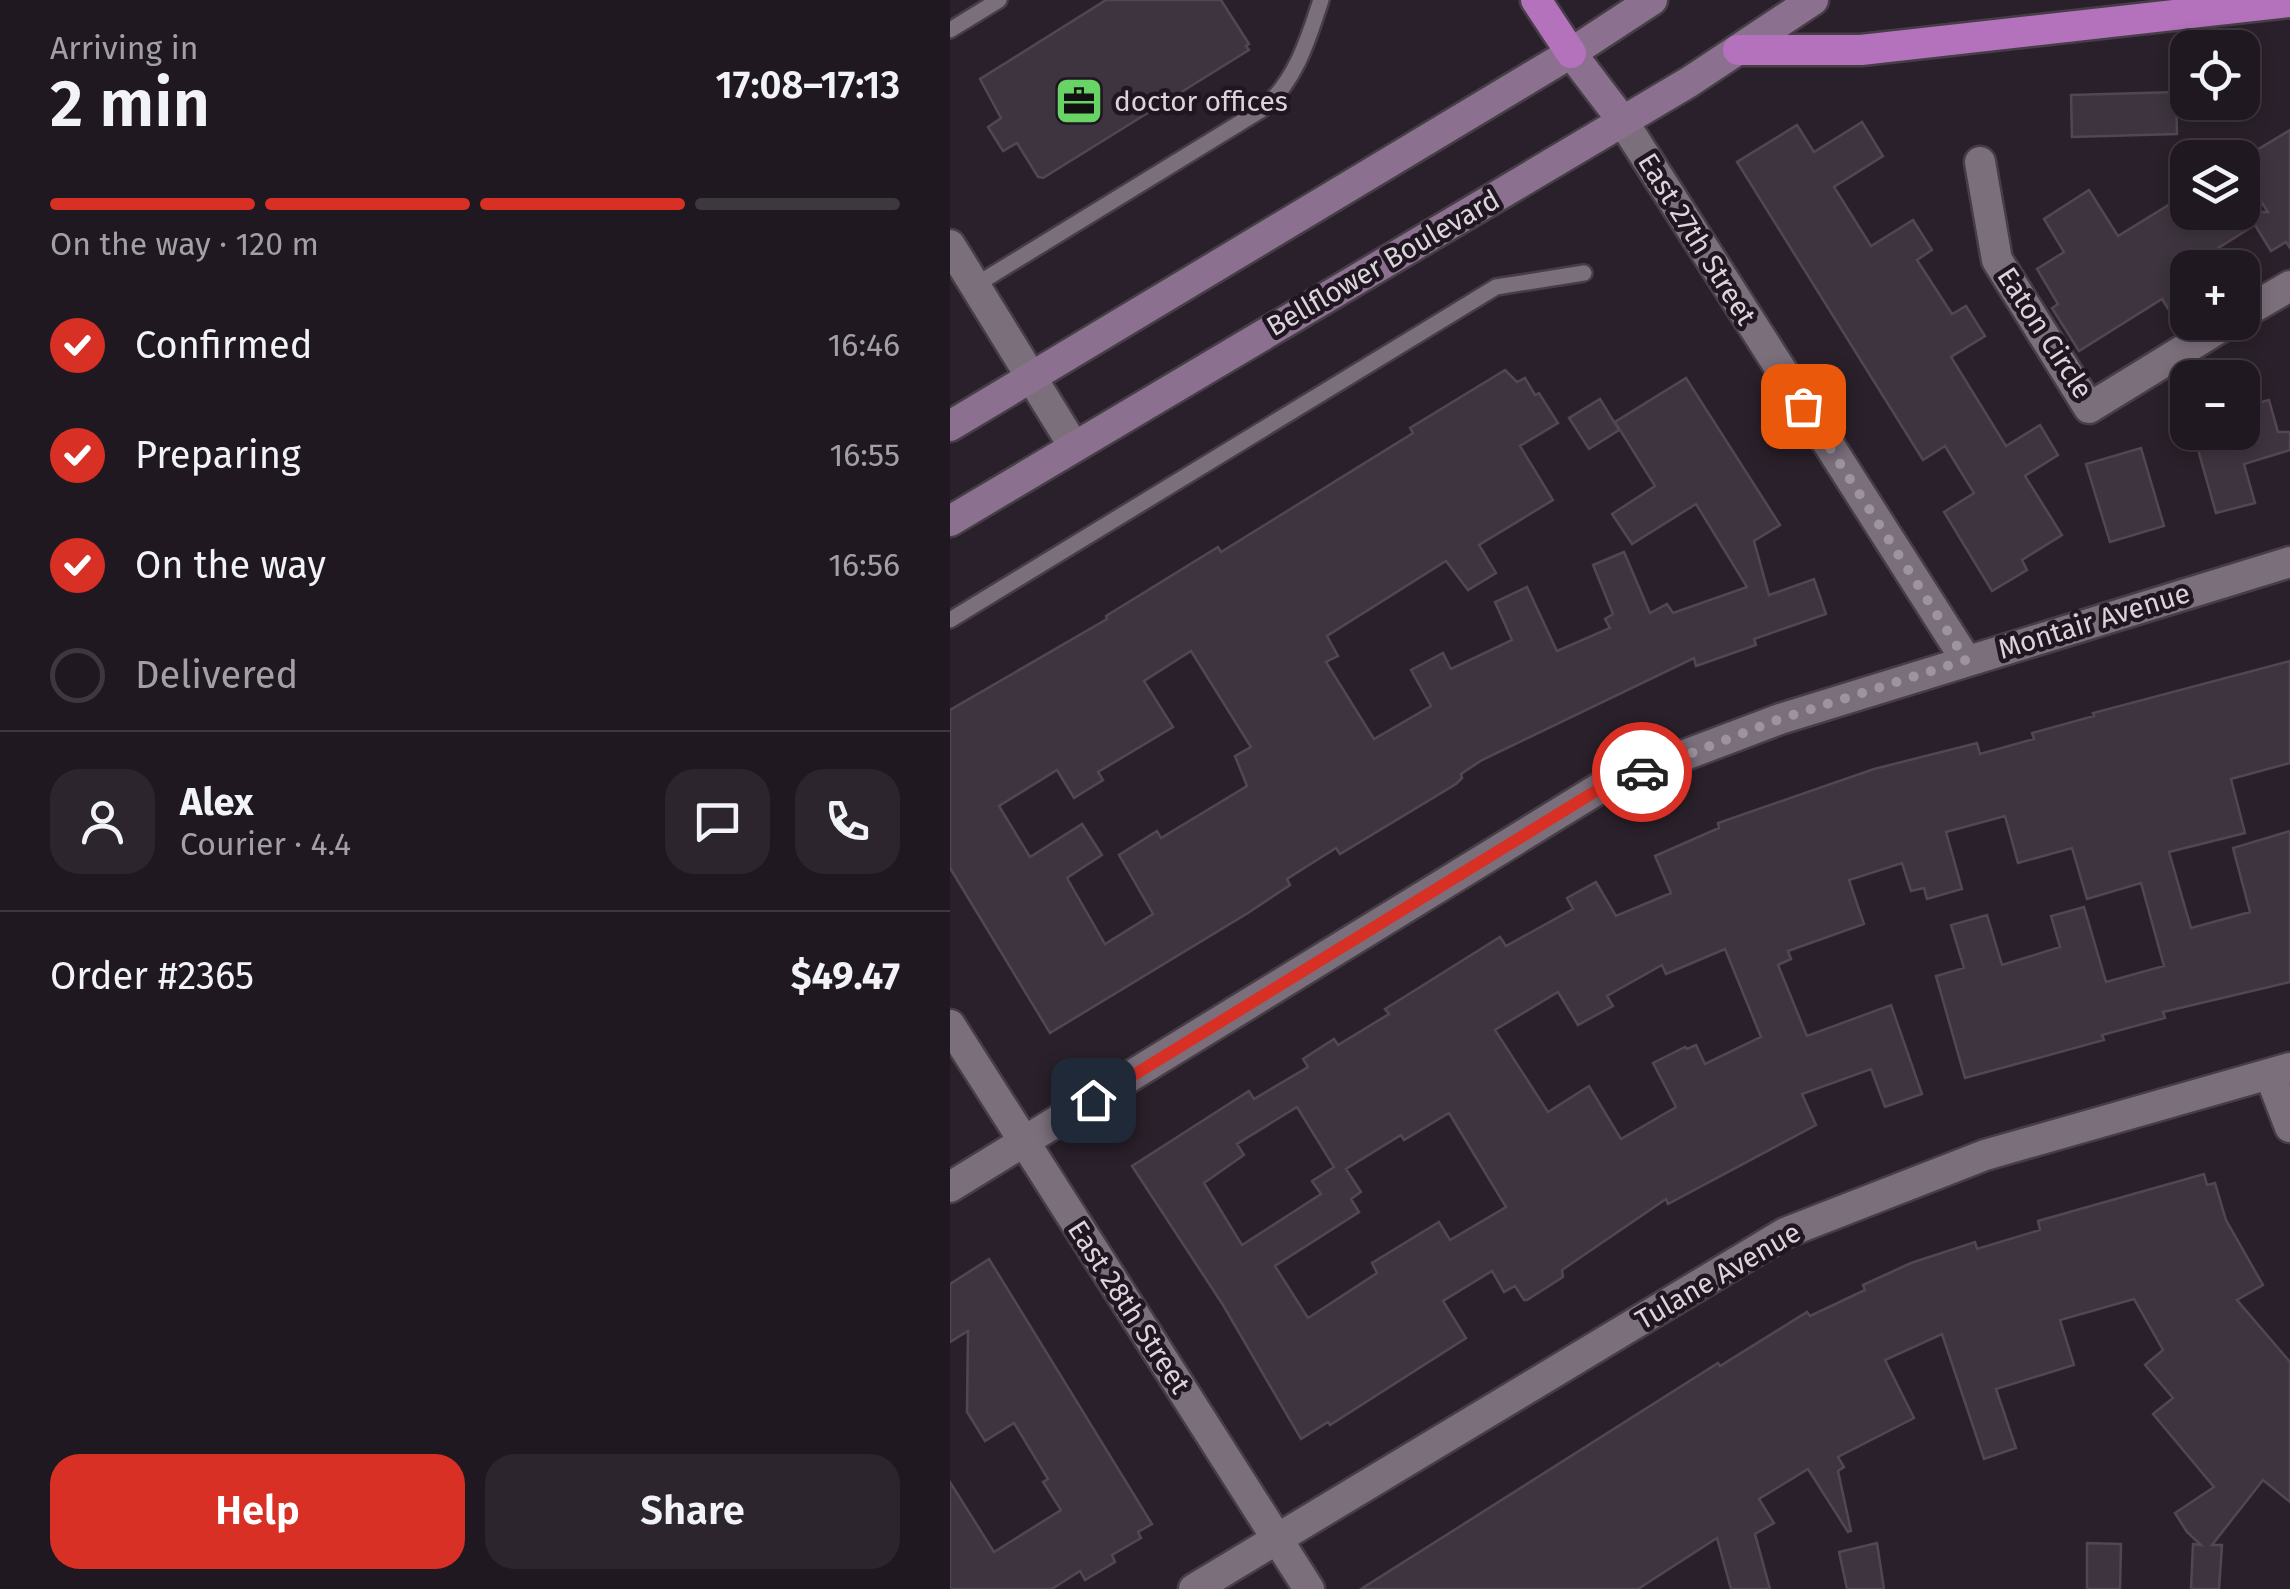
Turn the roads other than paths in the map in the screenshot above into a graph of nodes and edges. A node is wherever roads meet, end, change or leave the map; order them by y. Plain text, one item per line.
1 (999, 0) edge
2 (1321, 0) edge
3 (1536, 0) edge
4 (1652, 0) edge
5 (1813, 0) edge
6 (2290, 2) edge
7 (950, 30) edge
8 (1738, 50) junction
9 (1571, 53) junction
10 (1622, 120) junction
11 (1980, 162) dead end
12 (950, 245) edge
13 (1584, 273) dead end
14 (974, 286) junction
15 (2290, 286) edge
16 (2260, 304) edge
17 (2200, 340) edge
18 (1030, 377) junction
19 (950, 426) edge
20 (1073, 445) junction
21 (950, 521) edge
22 (2290, 562) edge
23 (950, 620) edge
24 (1966, 660) junction
25 (950, 1024) edge
26 (2280, 1071) edge
27 (2290, 1128) edge
28 (1024, 1142) junction
29 (950, 1188) edge
30 (1276, 1537) junction
31 (1194, 1589) edge
32 (1309, 1589) edge

1 - 7 lane
2 - 14 lane
3 - 9 highway
4 - 9 main road
5 - 8 main road, Bellflower Boulevard
6 - 8 highway
8 - 10 main road, Bellflower Boulevard
9 - 10 main road
9 - 18 main road
10 - 20 main road, Bellflower Boulevard
10 - 24 street, East 27th Street
11 - 17 street, Eaton Circle
12 - 14 street
13 - 23 lane
14 - 18 street
15 - 16 street
18 - 19 main road
18 - 20 street
20 - 21 main road, Bellflower Boulevard
22 - 24 street, Montair Avenue
24 - 28 street, Montair Avenue
25 - 28 street, East 28th Street
26 - 27 street
26 - 30 street, Tulane Avenue
28 - 29 street, Montair Avenue
28 - 30 street, East 28th Street
30 - 31 street, Tulane Avenue
30 - 32 street, East 28th Street

